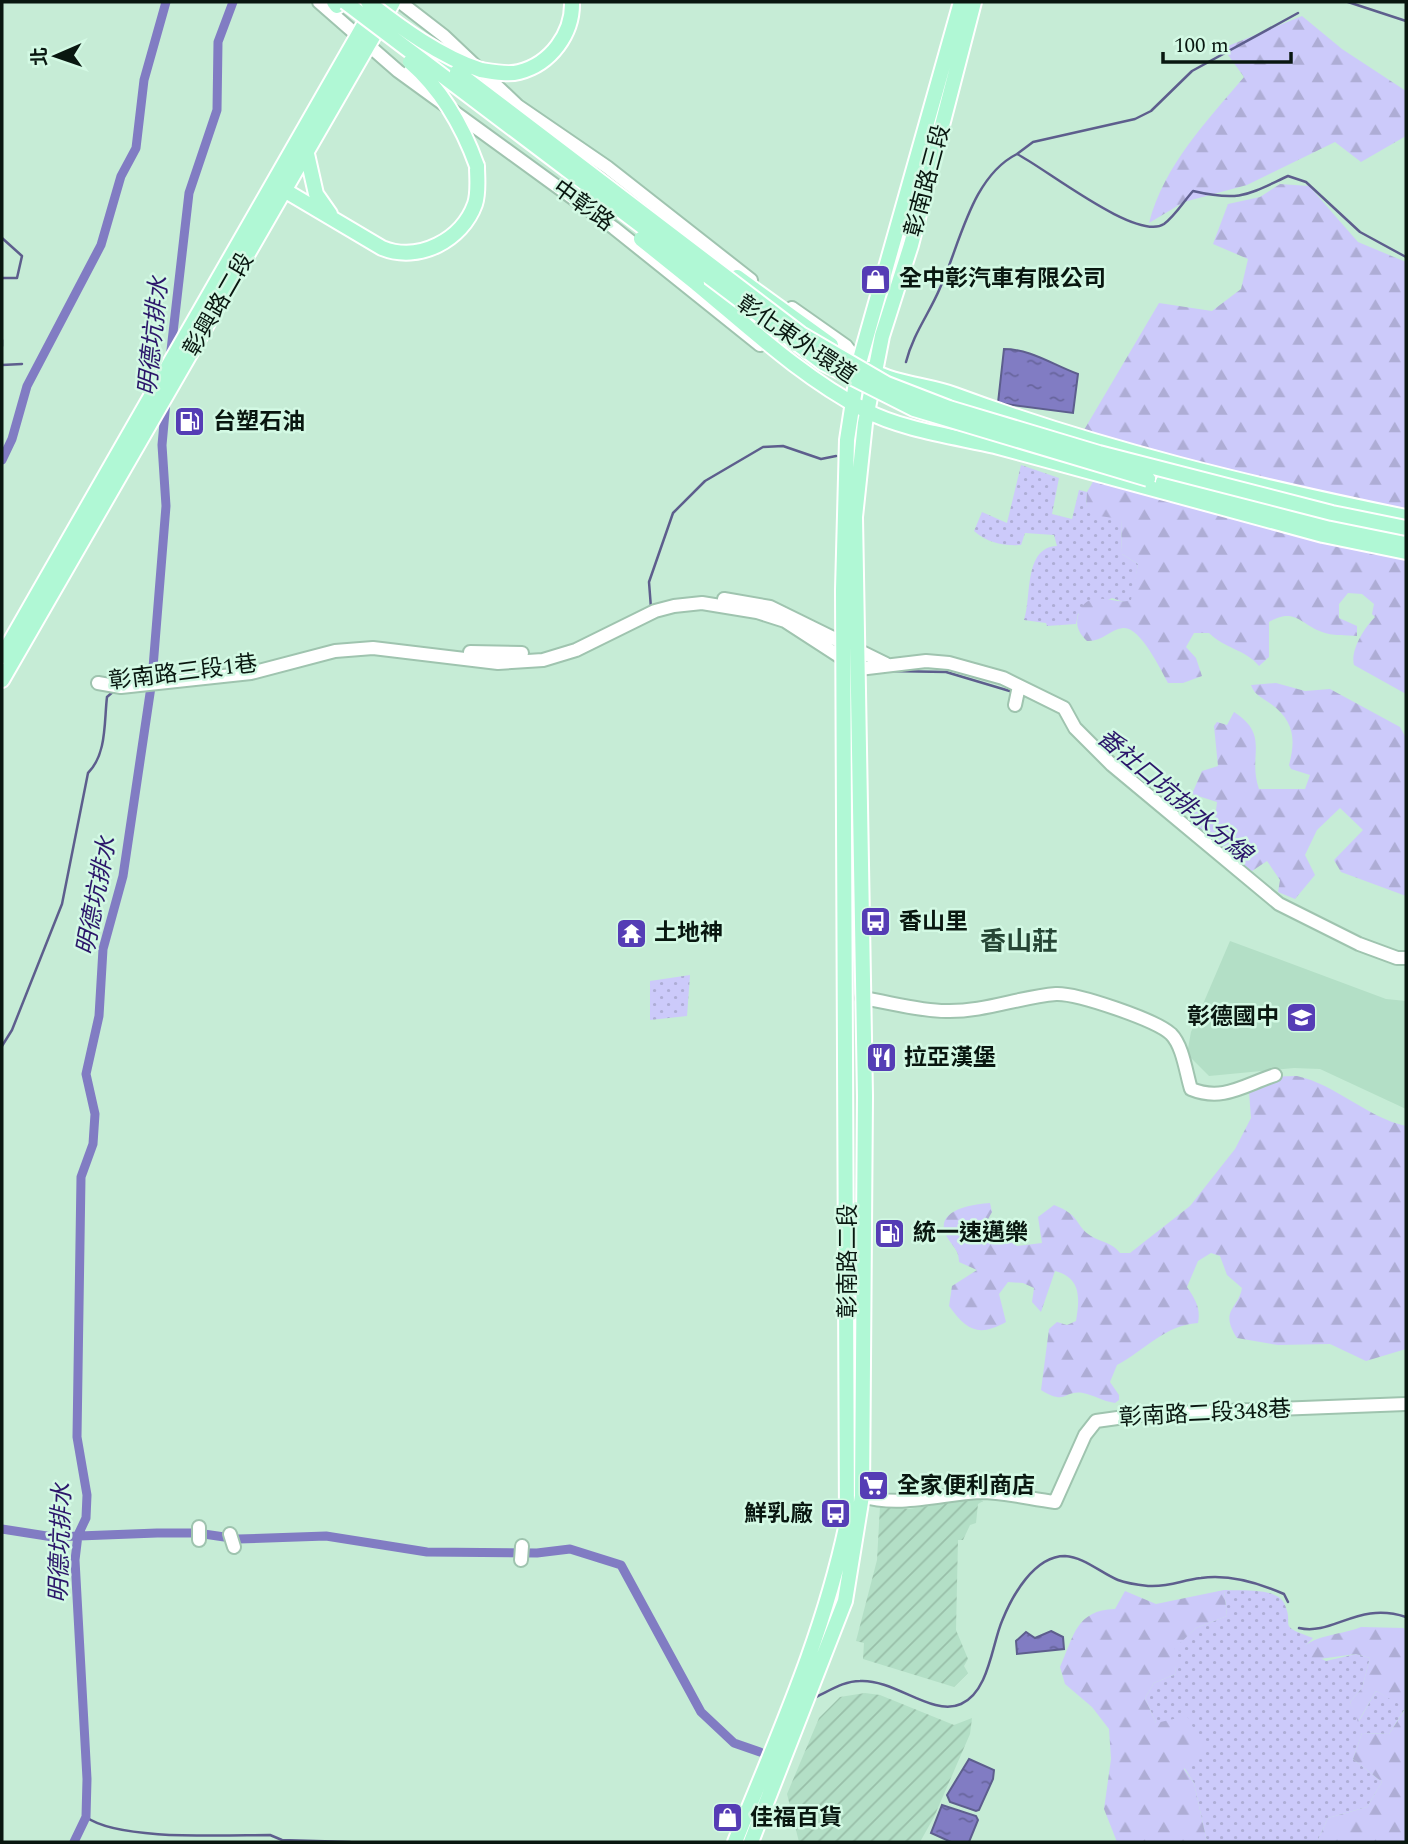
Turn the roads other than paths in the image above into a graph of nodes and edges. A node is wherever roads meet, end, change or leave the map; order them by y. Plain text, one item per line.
1 (319, 2) edge
2 (334, 2) edge
3 (345, 2) edge
4 (368, 2) edge
5 (378, 2) edge
6 (393, 2) edge
7 (400, 2) edge
8 (572, 2) edge
9 (961, 2) edge
10 (974, 2) edge
11 (396, 23) junction
12 (364, 39) junction
13 (307, 154) junction
14 (607, 167) junction
15 (573, 169) junction
16 (271, 183) junction
17 (286, 191) junction
18 (637, 194) junction
19 (575, 201) junction
20 (332, 219) junction
21 (614, 228) junction
22 (859, 362) junction
23 (874, 372) junction
24 (851, 402) junction
25 (867, 412) junction
26 (1406, 517) edge
27 (1406, 527) edge
28 (1406, 541) edge
29 (1406, 552) edge
30 (373, 648) junction
31 (859, 651) junction
32 (843, 652) junction
33 (2, 656) edge
34 (886, 664) junction
35 (859, 669) junction
36 (2, 680) edge
37 (141, 681) dead end
38 (1019, 686) junction
39 (1015, 705) dead end
40 (1406, 958) edge
41 (846, 995) junction
42 (862, 998) junction
43 (1275, 1075) dead end
44 (864, 1349) junction
45 (849, 1350) junction
46 (1406, 1404) edge
47 (849, 1485) junction
48 (862, 1496) junction
49 (230, 1534) dead end
50 (522, 1546) dead end
51 (234, 1547) dead end
52 (521, 1560) dead end
53 (846, 1560) junction
54 (799, 1706) junction
55 (735, 1842) edge
56 (751, 1842) edge

1 - 12 street, 中彰路
2 - 20 main road, bridge
3 - 15 main road, 彰化東外環道, bridge
4 - 11 main road, 彰化東外環道, bridge
5 - 12 main road, 彰興路二段
6 - 12 main road, 彰興路二段
7 - 14 street, 中彰路
8 - 11 main road, bridge
9 - 22 main road, 彰南路三段
10 - 23 main road, 彰南路三段
11 - 15 main road, 彰化東外環道, bridge
12 - 13 main road, 彰興路二段
12 - 16 main road, 彰興路二段
12 - 19 street, 中彰路
13 - 17 main road, 彰興路二段
13 - 20 main road
14 - 18 street, 中彰路
14 - 19 street
15 - 22 main road, 彰化東外環道, bridge
15 - 24 main road, 彰化東外環道, bridge
15 - 27 main road, 彰化東外環道, bridge
15 - 28 main road, 彰化東外環道, bridge
16 - 17 main road
16 - 33 main road, 彰興路二段
17 - 20 main road
17 - 36 main road, 彰興路二段
18 - 21 street
18 - 22 street, 中彰路
19 - 21 street, 中彰路
21 - 24 street, 中彰路
22 - 23 main road, 彰化東外環道
22 - 24 main road, 彰南路三段
23 - 25 main road, 彰南路三段
23 - 26 main road, 彰化東外環道
24 - 25 main road, 彰化東外環道
24 - 32 main road, 彰南路三段
25 - 29 main road, 彰化東外環道
25 - 31 main road, 彰南路三段
30 - 32 street, 彰南路三段1巷
30 - 32 street, 彰南路三段1巷
30 - 37 street, 彰南路三段1巷
31 - 32 street
31 - 34 street
31 - 35 main road, 彰南路三段
32 - 35 street
32 - 41 main road, 彰南路二段
34 - 35 street
34 - 38 street
35 - 42 main road, 彰南路二段
38 - 39 street
38 - 40 street
41 - 42 main road
41 - 45 main road, 彰南路二段
42 - 43 street
42 - 44 main road, 彰南路二段
44 - 45 main road
44 - 48 main road, 彰南路二段
45 - 47 main road, 彰南路二段
46 - 48 street, 彰南路二段348巷
47 - 48 main road
47 - 53 main road, 彰南路二段
48 - 53 main road, 彰南路二段
49 - 51 street
50 - 52 street
53 - 54 main road, 彰南路二段
54 - 55 main road, 彰南路二段
54 - 56 main road, 彰南路二段

